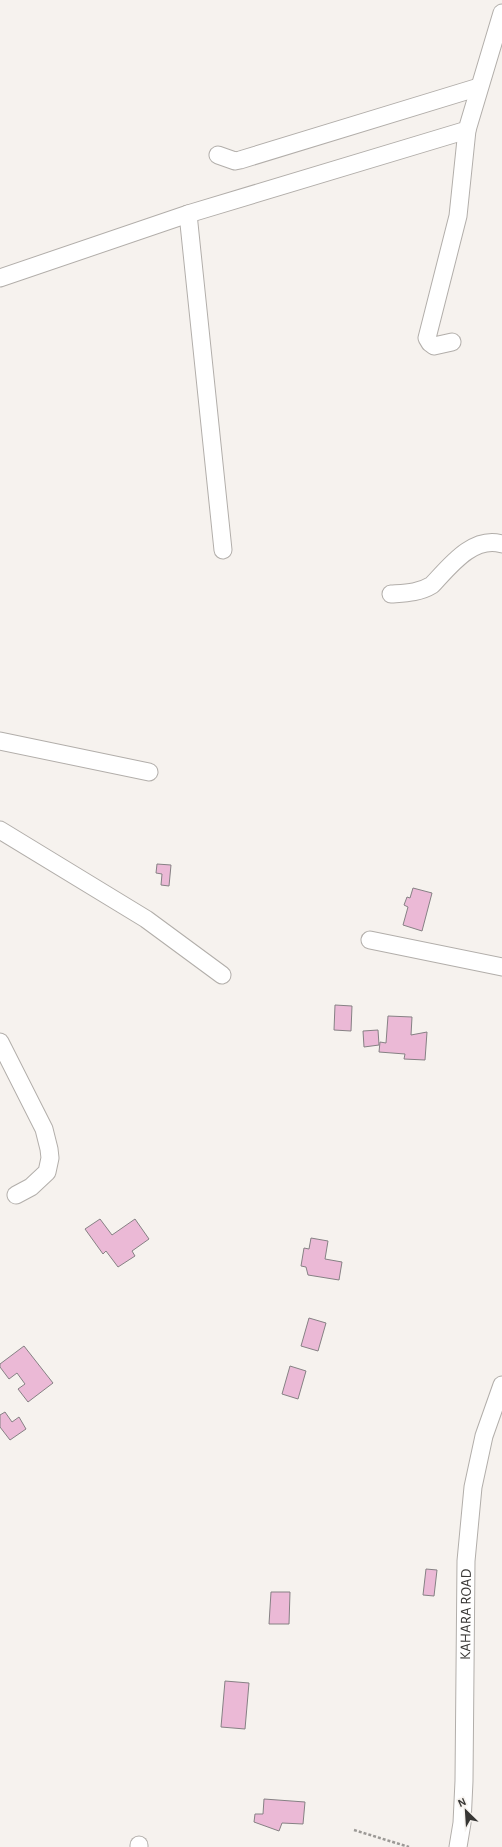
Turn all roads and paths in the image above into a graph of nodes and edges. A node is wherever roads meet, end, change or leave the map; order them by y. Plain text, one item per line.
1 (502, 14) edge
2 (479, 87) junction
3 (466, 130) junction
4 (218, 155) dead end
5 (188, 214) junction
6 (0, 278) edge
7 (452, 342) dead end
8 (502, 544) edge
9 (223, 550) dead end
10 (391, 594) dead end
11 (0, 741) edge
12 (149, 772) dead end
13 (0, 830) edge
14 (370, 940) dead end
15 (502, 967) edge
16 (222, 975) dead end
17 (0, 1042) edge
18 (16, 1195) dead end
19 (502, 1386) edge
20 (354, 1830) dead end
21 (409, 1847) edge
22 (458, 1847) edge

1 - 2 street
2 - 3 street
2 - 4 street
3 - 5 street
3 - 7 street
5 - 6 street
5 - 9 street
8 - 10 street
11 - 12 street
13 - 16 street
14 - 15 street
17 - 18 street
19 - 22 street, KAHARA ROAD
20 - 21 path

